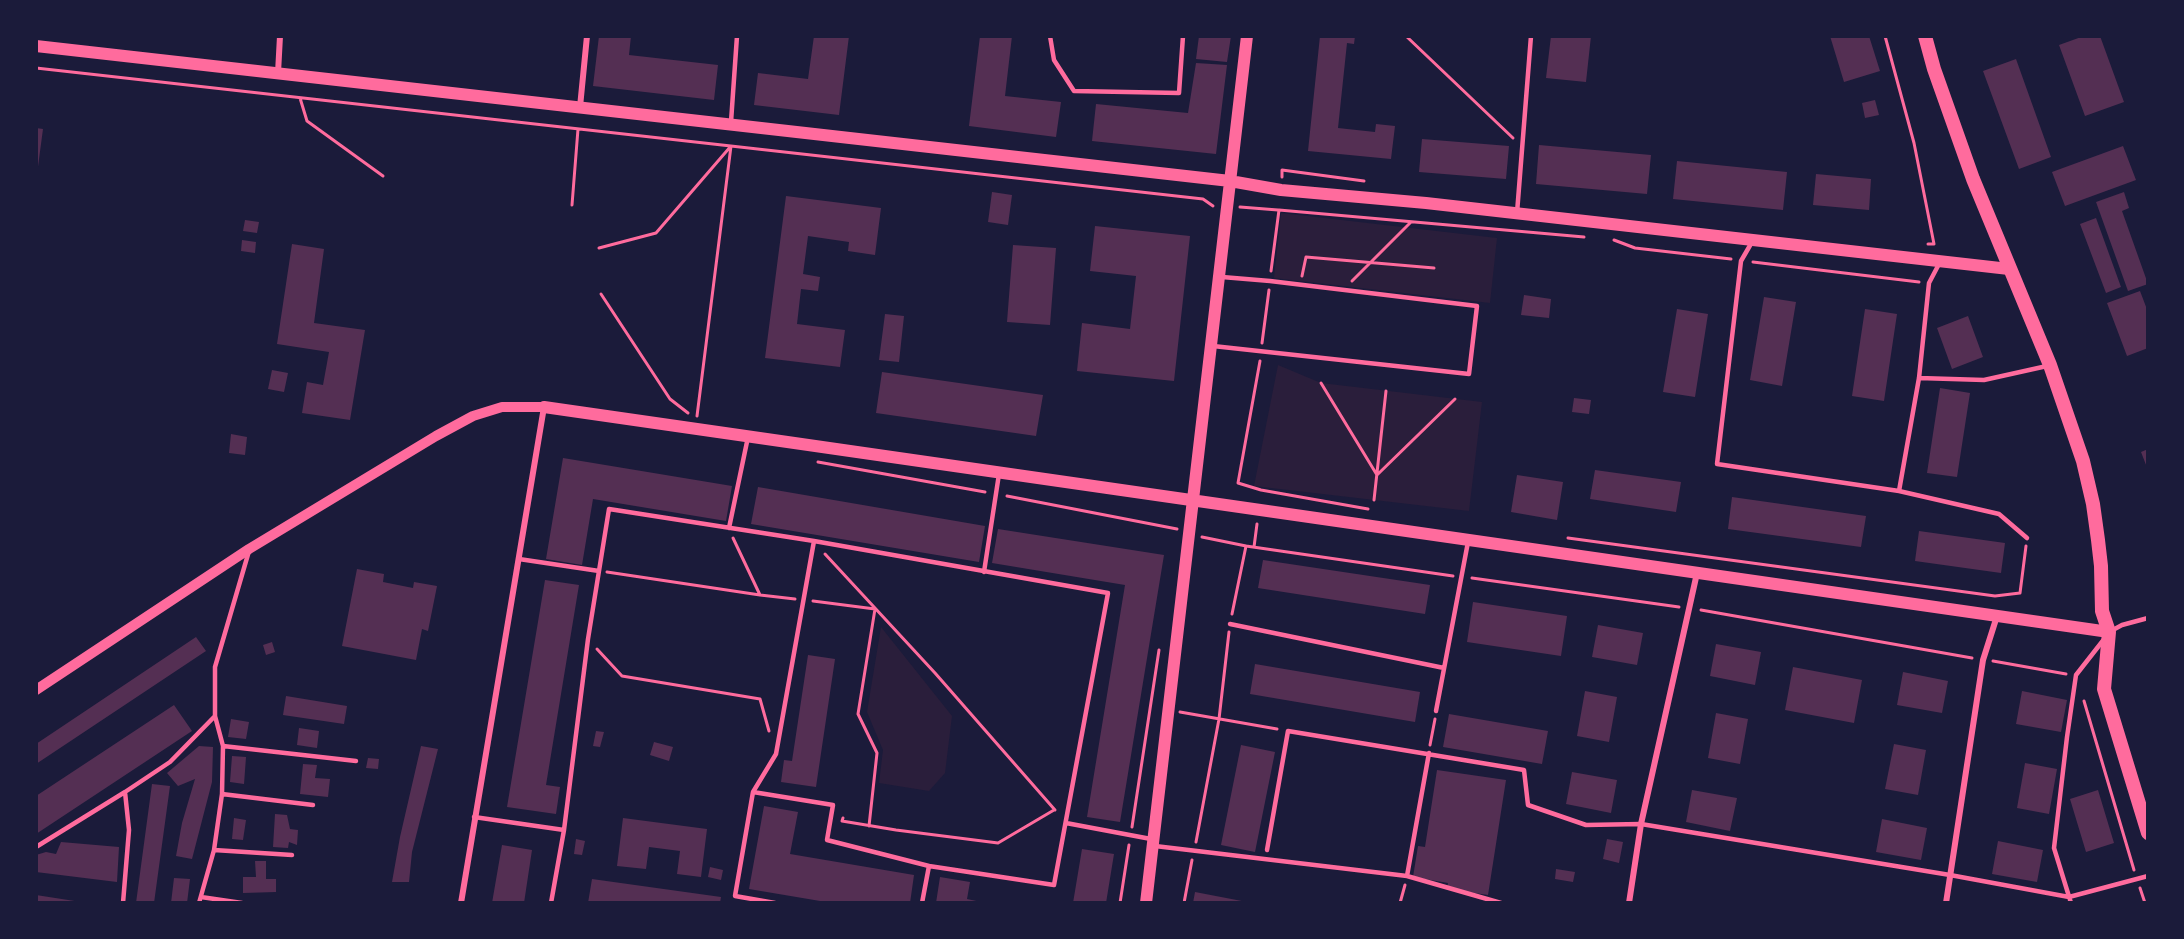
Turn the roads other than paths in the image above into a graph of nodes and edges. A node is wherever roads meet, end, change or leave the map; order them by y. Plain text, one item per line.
1 (280, 36) edge
2 (587, 36) edge
3 (737, 36) edge
4 (1050, 36) edge
5 (1183, 36) edge
6 (1247, 36) edge
7 (1531, 36) edge
8 (1925, 36) edge
9 (36, 46) edge
10 (278, 74) junction
11 (580, 108) junction
12 (730, 125) junction
13 (1230, 181) junction
14 (1517, 214) junction
15 (1753, 240) junction
16 (1941, 261) junction
17 (2009, 269) junction
18 (1219, 277) junction
19 (1211, 345) junction
20 (2050, 365) junction
21 (1919, 378) junction
22 (544, 407) junction
23 (748, 436) junction
24 (1000, 472) junction
25 (1899, 491) junction
26 (1193, 500) junction
27 (729, 528) junction
28 (2027, 538) road end
29 (1468, 540) junction
30 (814, 541) junction
31 (249, 549) junction
32 (519, 559) junction
33 (599, 571) junction
34 (984, 572) junction
35 (1697, 573) junction
36 (1997, 616) junction
37 (2148, 618) edge
38 (1230, 624) road end
39 (2109, 632) junction
40 (1444, 668) junction
41 (36, 690) edge
42 (1436, 711) road end
43 (215, 716) junction
44 (223, 746) junction
45 (1429, 753) junction
46 (356, 761) dead end
47 (125, 792) junction
48 (753, 792) junction
49 (222, 794) junction
50 (313, 805) dead end
51 (474, 817) junction
52 (1066, 823) junction
53 (1641, 824) junction
54 (564, 830) junction
55 (2148, 833) edge
56 (1153, 842) junction
57 (36, 847) edge
58 (1266, 849) dead end
59 (214, 850) junction
60 (292, 855) dead end
61 (929, 866) junction
62 (1950, 875) junction
63 (1407, 876) junction
64 (2148, 876) edge
65 (735, 896) junction
66 (201, 897) junction
67 (2070, 900) edge
68 (123, 903) edge
69 (199, 903) edge
70 (242, 903) edge
71 (461, 903) edge
72 (551, 903) edge
73 (734, 903) edge
74 (775, 903) edge
75 (922, 903) edge
76 (1146, 903) edge
77 (1501, 903) edge
78 (1629, 903) edge
79 (1946, 903) edge

1 - 10 street
2 - 11 street
3 - 12 lane
4 - 5 lane
6 - 13 main road
7 - 14 lane
8 - 17 main road
9 - 10 main road
10 - 11 main road
11 - 12 main road
12 - 13 main road
13 - 14 main road
13 - 18 main road
14 - 15 main road
15 - 16 main road
15 - 25 lane
16 - 17 main road
16 - 21 lane
17 - 20 main road
18 - 19 main road
18 - 19 lane
19 - 26 main road
20 - 21 lane
20 - 39 main road
21 - 25 lane
22 - 23 main road
22 - 31 street
22 - 32 street
23 - 24 main road
23 - 27 lane
24 - 26 main road
24 - 34 lane
25 - 28 lane
26 - 29 main road
26 - 56 main road
27 - 30 lane
27 - 33 lane
29 - 35 main road
29 - 40 lane
30 - 34 lane
30 - 48 lane
31 - 41 street
31 - 43 lane
32 - 33 lane
32 - 51 street
33 - 54 lane
34 - 52 lane
35 - 36 main road
35 - 53 street
36 - 39 main road
36 - 62 street
37 - 39 lane
38 - 40 lane
39 - 55 main road
39 - 67 lane
40 - 42 lane
43 - 44 lane
43 - 47 lane
44 - 46 lane
44 - 49 lane
45 - 53 lane
45 - 58 lane
45 - 63 lane
47 - 57 lane
47 - 68 lane
48 - 61 lane
48 - 65 lane
49 - 50 lane
49 - 59 lane
51 - 54 lane
51 - 71 street
52 - 56 lane
52 - 61 lane
53 - 62 lane
53 - 78 street
54 - 72 lane
56 - 63 lane
56 - 76 main road
59 - 60 lane
59 - 66 lane
61 - 75 lane
62 - 67 lane
62 - 79 street
63 - 77 lane
64 - 67 lane
65 - 73 lane
65 - 74 lane
66 - 69 lane
66 - 70 lane

